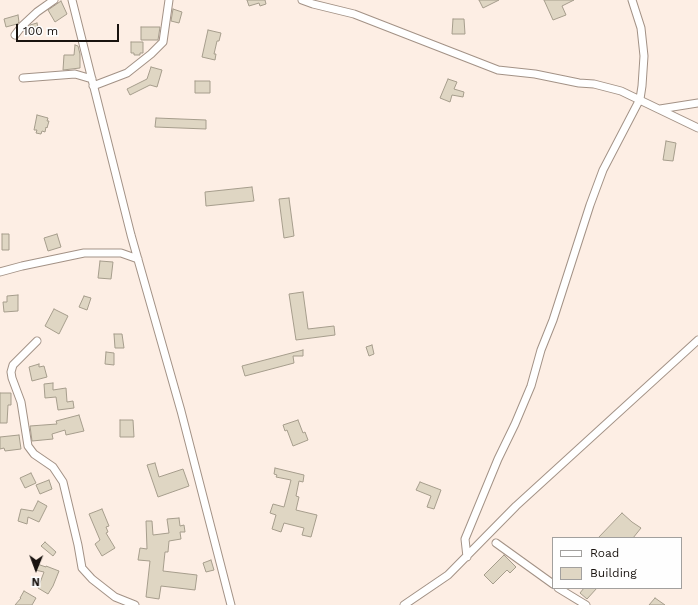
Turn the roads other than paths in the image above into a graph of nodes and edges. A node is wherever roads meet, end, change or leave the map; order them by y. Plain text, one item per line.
1 (54, 0) edge
2 (72, 0) edge
3 (169, 0) edge
4 (302, 0) edge
5 (632, 0) edge
6 (16, 35) dead end
7 (23, 78) dead end
8 (92, 82) junction
9 (639, 100) junction
10 (698, 103) edge
11 (660, 109) junction
12 (698, 128) edge
13 (138, 259) junction
14 (0, 272) edge
15 (698, 340) edge
16 (37, 341) dead end
17 (496, 543) dead end
18 (467, 558) junction
19 (552, 583) edge
20 (560, 589) edge
21 (135, 605) edge
22 (231, 605) edge
23 (404, 605) edge
24 (586, 605) edge

1 - 6 street
2 - 8 street
3 - 8 street
4 - 9 street
5 - 9 street
7 - 8 street
8 - 13 street
9 - 11 street
9 - 18 street
10 - 11 street
11 - 12 street
13 - 14 street
13 - 22 street
15 - 18 street
16 - 21 street
17 - 19 street
18 - 23 street
20 - 24 street

